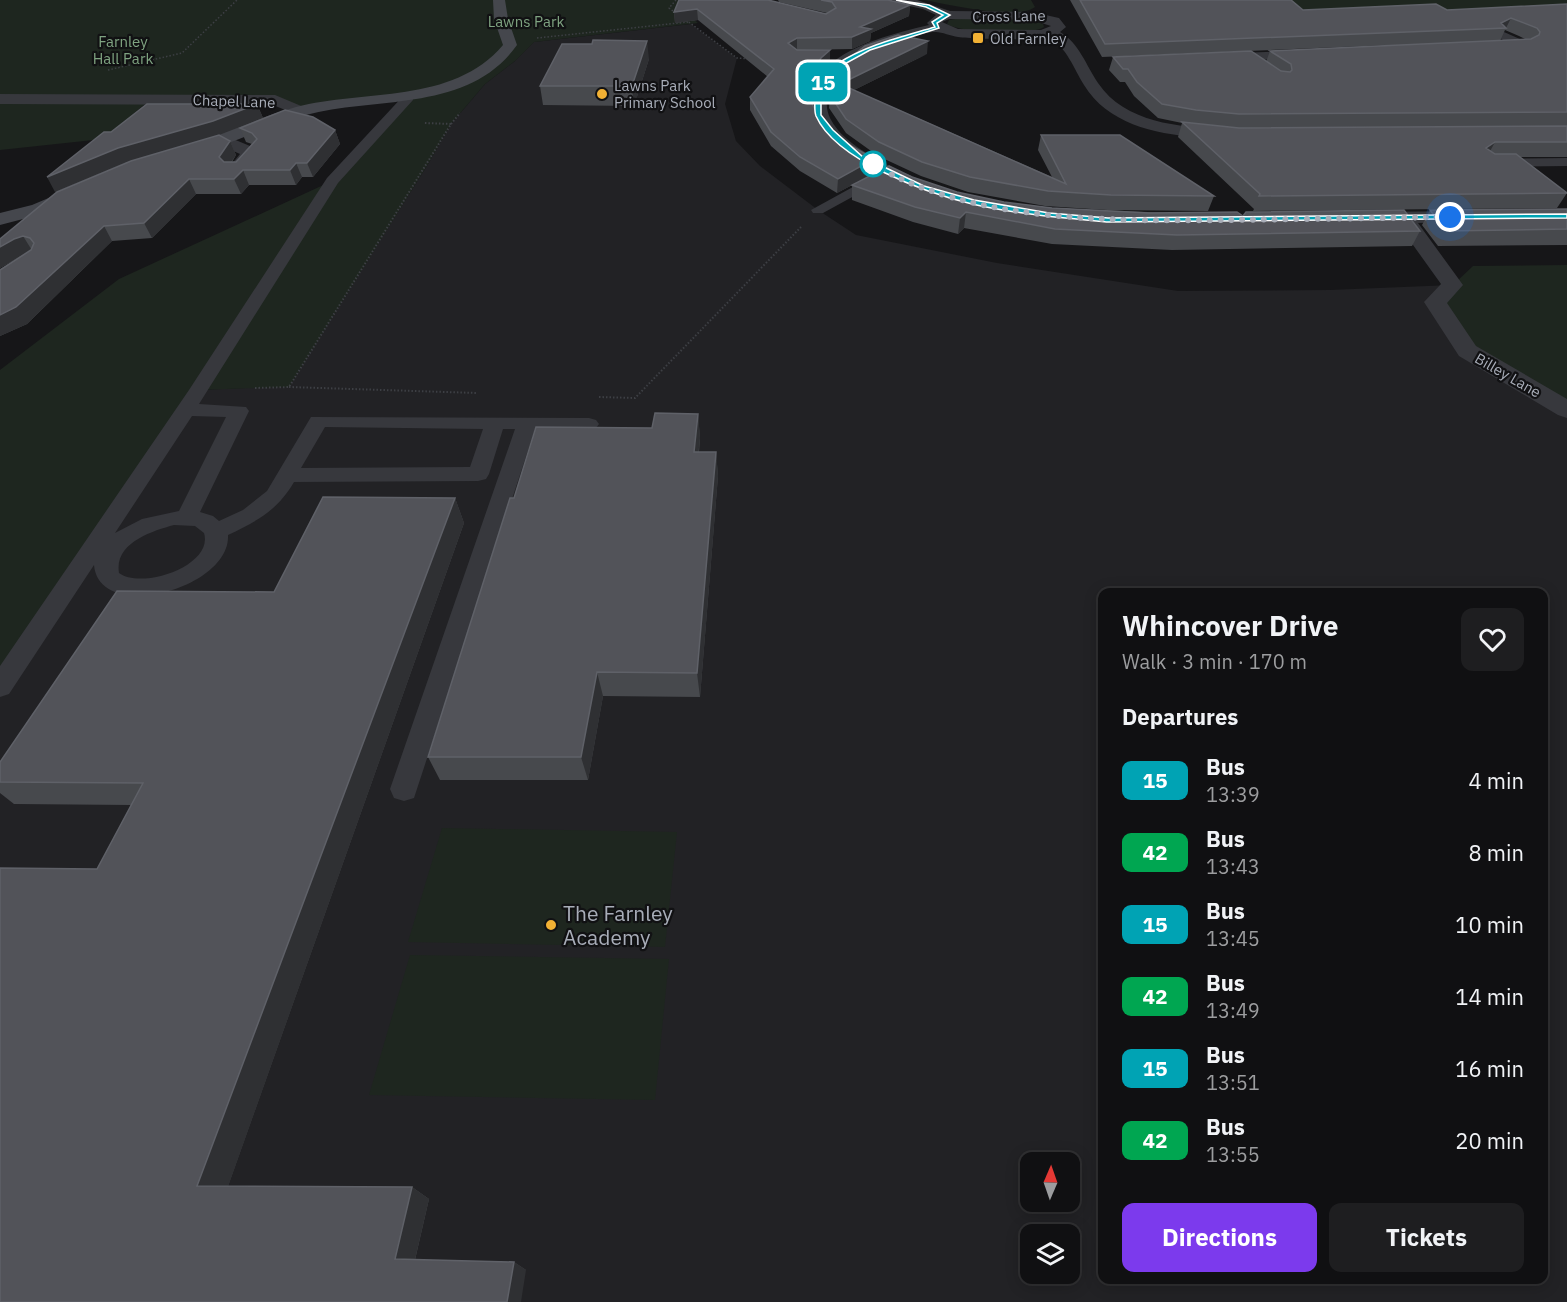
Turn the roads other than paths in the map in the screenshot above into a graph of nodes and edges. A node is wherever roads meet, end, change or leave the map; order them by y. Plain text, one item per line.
1 (499, 0) edge
2 (899, 0) edge
3 (943, 21) junction
4 (1504, 36) edge
5 (1481, 48) edge
6 (1329, 54) edge
7 (832, 56) edge
8 (856, 56) junction
9 (1247, 57) junction
10 (1202, 59) edge
11 (1101, 64) dead end
12 (1079, 65) junction
13 (1264, 69) edge
14 (409, 97) junction
15 (0, 99) edge
16 (300, 111) junction
17 (1234, 135) edge
18 (226, 141) junction
19 (172, 155) edge
20 (1567, 162) edge
21 (1487, 163) edge
22 (236, 170) edge
23 (888, 172) junction
24 (91, 187) edge
25 (942, 193) edge
26 (818, 210) road end
27 (1485, 217) edge
28 (1347, 218) edge
29 (1404, 218) junction
30 (0, 219) edge
31 (184, 410) junction
32 (1567, 410) edge
33 (495, 423) junction
34 (526, 423) junction
35 (589, 424) dead end
36 (286, 475) junction
37 (186, 518) junction
38 (216, 532) junction
39 (0, 687) edge
40 (404, 789) dead end

1 - 14 street, Chapel Lane
2 - 3 street, Cross Lane
3 - 8 street
3 - 12 street, Cross Lane
4 - 5 street
6 - 9 street
7 - 8 street
8 - 23 street
9 - 10 street
9 - 13 lane
11 - 12 street
12 - 17 street
14 - 16 street, Chapel Lane
14 - 31 lane
15 - 16 street, Chapel Lane
16 - 18 street
18 - 19 street
18 - 22 street
20 - 21 lane
23 - 25 street
23 - 26 lane
24 - 30 street
27 - 29 street
28 - 29 street
29 - 32 street, Billey Lane
31 - 37 lane
31 - 39 lane
33 - 34 lane
33 - 36 lane
33 - 36 lane
34 - 35 lane
34 - 40 lane
36 - 38 lane
37 - 38 lane
37 - 38 lane

